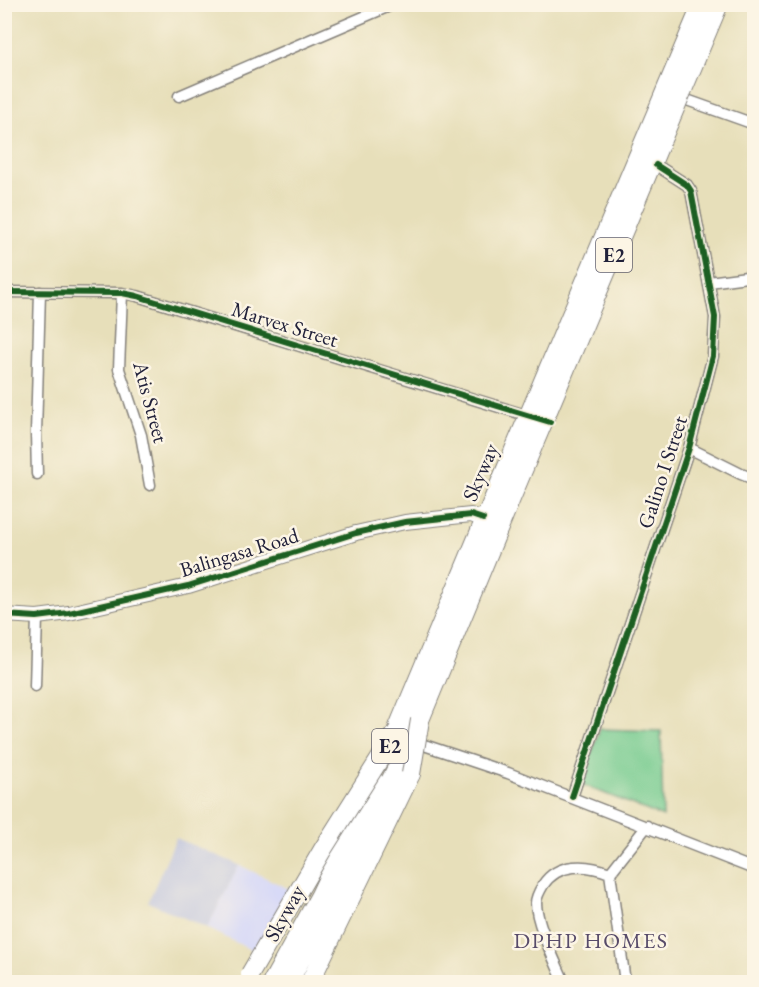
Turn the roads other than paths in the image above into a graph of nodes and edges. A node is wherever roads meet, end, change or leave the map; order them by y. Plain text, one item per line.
1 (394, 4) edge
2 (702, 4) edge
3 (719, 4) edge
4 (179, 96) dead end
5 (684, 99) dead end
6 (754, 124) edge
7 (656, 165) dead end
8 (754, 276) edge
9 (710, 282) junction
10 (4, 292) edge
11 (40, 292) junction
12 (122, 293) junction
13 (550, 422) dead end
14 (689, 448) junction
15 (37, 474) dead end
16 (754, 478) edge
17 (150, 485) dead end
18 (483, 519) dead end
19 (4, 615) edge
20 (37, 617) junction
21 (34, 686) dead end
22 (420, 720) junction
23 (398, 730) junction
24 (415, 742) dead end
25 (572, 797) junction
26 (361, 805) dead end
27 (647, 826) junction
28 (754, 869) edge
29 (610, 873) junction
30 (246, 982) edge
31 (272, 982) edge
32 (289, 982) edge
33 (310, 982) edge
34 (564, 982) edge
35 (625, 982) edge

1 - 4 street
2 - 23 highway, Skyway / E2, bridge
3 - 22 highway, Skyway / E2, bridge
5 - 6 street
7 - 9 street, Galino Ⅰ Street
8 - 9 street
9 - 14 street, Galino Ⅰ Street
10 - 11 street, Marvex Street
11 - 12 street, Marvex Street
11 - 15 street
12 - 13 street, Marvex Street
12 - 17 street, Atis Street
14 - 16 street
14 - 25 street, Galino Ⅰ Street
18 - 20 street, Balingasa Road
19 - 20 street, Balingasa Road
20 - 21 street
22 - 32 highway, Skyway / E2, bridge
22 - 33 highway, bridge
23 - 30 highway, bridge
23 - 31 highway, Skyway / E2, bridge
24 - 25 street
25 - 27 street
26 - 30 street
27 - 28 street
27 - 29 street
29 - 34 street
29 - 35 street

